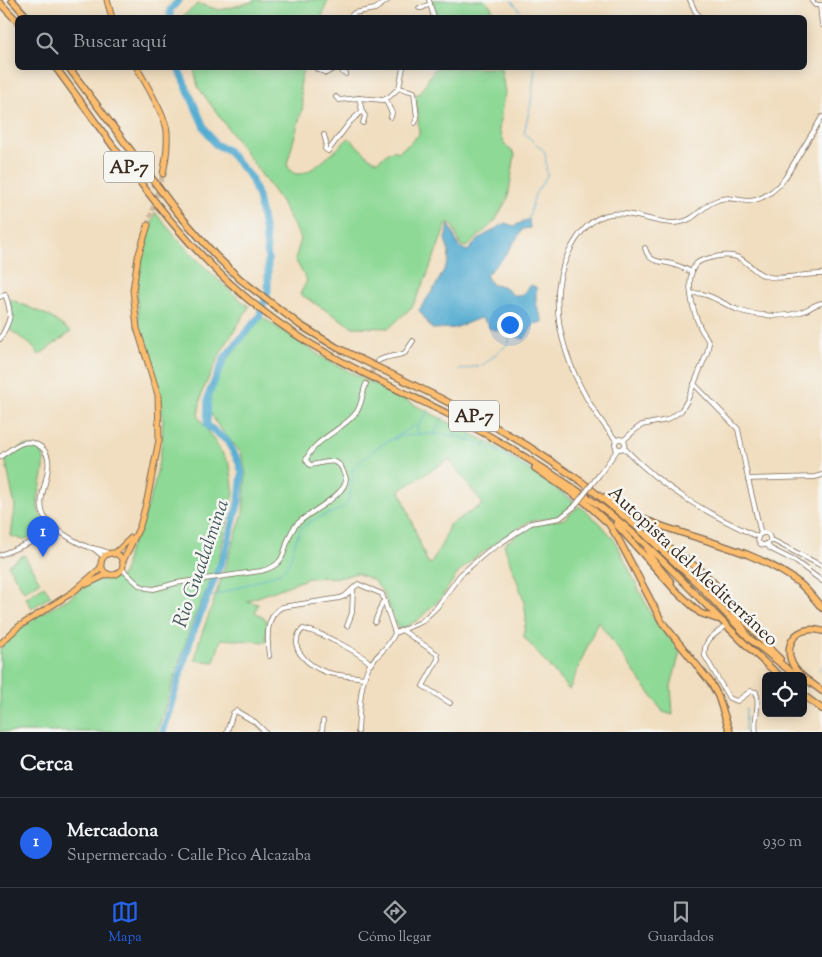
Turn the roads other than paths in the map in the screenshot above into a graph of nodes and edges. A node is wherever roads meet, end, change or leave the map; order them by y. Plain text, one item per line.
1 (12, 0) edge
2 (107, 0) edge
3 (388, 0) edge
4 (690, 0) edge
5 (810, 0) edge
6 (381, 2) edge
7 (430, 2) edge
8 (0, 3) edge
9 (821, 5) edge
10 (419, 8) dead end
11 (25, 15) edge
12 (111, 15) edge
13 (349, 15) edge
14 (433, 15) edge
15 (698, 15) edge
16 (15, 19) edge
17 (822, 25) edge
18 (57, 70) edge
19 (70, 70) edge
20 (138, 70) edge
21 (342, 70) edge
22 (403, 70) edge
23 (346, 74) dead end
24 (399, 88) junction
25 (336, 96) dead end
26 (359, 98) junction
27 (385, 99) junction
28 (362, 111) junction
29 (391, 117) dead end
30 (822, 117) edge
31 (363, 123) dead end
32 (415, 124) dead end
33 (324, 136) dead end
34 (164, 174) tunnel mouth
35 (148, 225) tunnel mouth
36 (645, 248) dead end
37 (692, 272) junction
38 (822, 274) edge
39 (691, 294) junction
40 (0, 297) edge
41 (822, 303) edge
42 (0, 339) edge
43 (413, 341) dead end
44 (378, 361) dead end
45 (366, 384) tunnel mouth
46 (694, 384) junction
47 (616, 440) junction
48 (624, 440) junction
49 (624, 448) junction
50 (618, 449) junction
51 (514, 451) junction
52 (0, 456) edge
53 (822, 475) edge
54 (748, 479) junction
55 (582, 482) junction
56 (574, 489) junction
57 (143, 516) junction
58 (636, 526) junction
59 (56, 529) junction
60 (760, 536) junction
61 (631, 540) junction
62 (642, 541) junction
63 (770, 541) junction
64 (766, 544) junction
65 (677, 552) junction
66 (0, 555) edge
67 (109, 555) junction
68 (652, 558) junction
69 (123, 561) junction
70 (822, 566) edge
71 (102, 567) junction
72 (122, 569) junction
73 (108, 574) junction
74 (822, 581) edge
75 (80, 588) junction
76 (352, 589) junction
77 (385, 601) junction
78 (822, 608) edge
79 (710, 615) junction
80 (736, 617) junction
81 (720, 620) junction
82 (375, 622) dead end
83 (347, 626) dead end
84 (726, 626) junction
85 (402, 630) junction
86 (822, 631) edge
87 (395, 633) junction
88 (754, 633) junction
89 (750, 639) junction
90 (0, 644) edge
91 (268, 656) dead end
92 (371, 664) junction
93 (776, 672) edge
94 (792, 672) edge
95 (793, 672) edge
96 (799, 672) edge
97 (365, 678) junction
98 (807, 680) edge
99 (807, 684) edge
100 (822, 693) edge
101 (807, 698) edge
102 (450, 703) dead end
103 (822, 709) edge
104 (323, 721) dead end
105 (227, 732) edge
106 (265, 732) edge
107 (322, 732) edge
108 (358, 732) edge
109 (730, 732) edge
110 (756, 732) edge

1 - 11 highway
2 - 12 main road
3 - 6 street
4 - 15 street
5 - 9 street
6 - 13 street
7 - 10 street
7 - 14 street
8 - 16 highway
9 - 17 street
18 - 51 highway, Autopista del Mediterráneo / AP-7
19 - 55 highway, Autopista del Mediterráneo / AP-7
20 - 34 main road
21 - 23 street
22 - 24 street
24 - 27 street
24 - 32 street
25 - 26 street
26 - 27 street
26 - 28 street
27 - 29 street
28 - 31 street
28 - 33 street
30 - 47 street
35 - 57 main road
36 - 37 street
37 - 38 street
37 - 39 street
39 - 41 street
39 - 46 street
40 - 42 street
43 - 44 street
45 - 72 street
46 - 48 street
46 - 54 street
47 - 48 street
47 - 50 street
48 - 49 street
49 - 50 street
49 - 60 street
50 - 85 street, bridge
51 - 56 highway, Autopista del Mediterráneo / AP-7
51 - 109 highway
52 - 59 street
53 - 54 street
54 - 60 street
55 - 58 highway, Autopista del Mediterráneo / AP-7
55 - 78 highway
56 - 61 highway
56 - 62 highway, Autopista del Mediterráneo / AP-7
57 - 67 main road
57 - 69 main road
58 - 65 highway
58 - 89 highway, Autopista del Mediterráneo / AP-7
59 - 66 street
59 - 67 street
60 - 63 street
60 - 64 street
61 - 68 highway
61 - 79 highway
62 - 68 highway
62 - 81 highway, Autopista del Mediterráneo / AP-7
63 - 64 street
63 - 70 street
64 - 74 street
65 - 80 highway
65 - 88 highway
67 - 69 main road
67 - 71 main road
68 - 79 highway
69 - 72 main road
71 - 73 main road
71 - 75 main road
72 - 73 main road
73 - 75 main road
75 - 90 main road
76 - 77 street
76 - 83 street
76 - 91 street
77 - 82 street
77 - 87 street
79 - 81 highway
80 - 88 highway
80 - 89 highway
81 - 84 highway, Autopista del Mediterráneo / AP-7
84 - 93 highway, Autopista del Mediterráneo / AP-7
84 - 110 street
85 - 87 street
85 - 102 street
86 - 96 highway
87 - 92 street
88 - 95 highway
89 - 94 highway, Autopista del Mediterráneo / AP-7
92 - 97 street
92 - 97 street
97 - 108 street
98 - 100 highway
99 - 100 highway
101 - 103 highway
104 - 107 street
105 - 106 street

